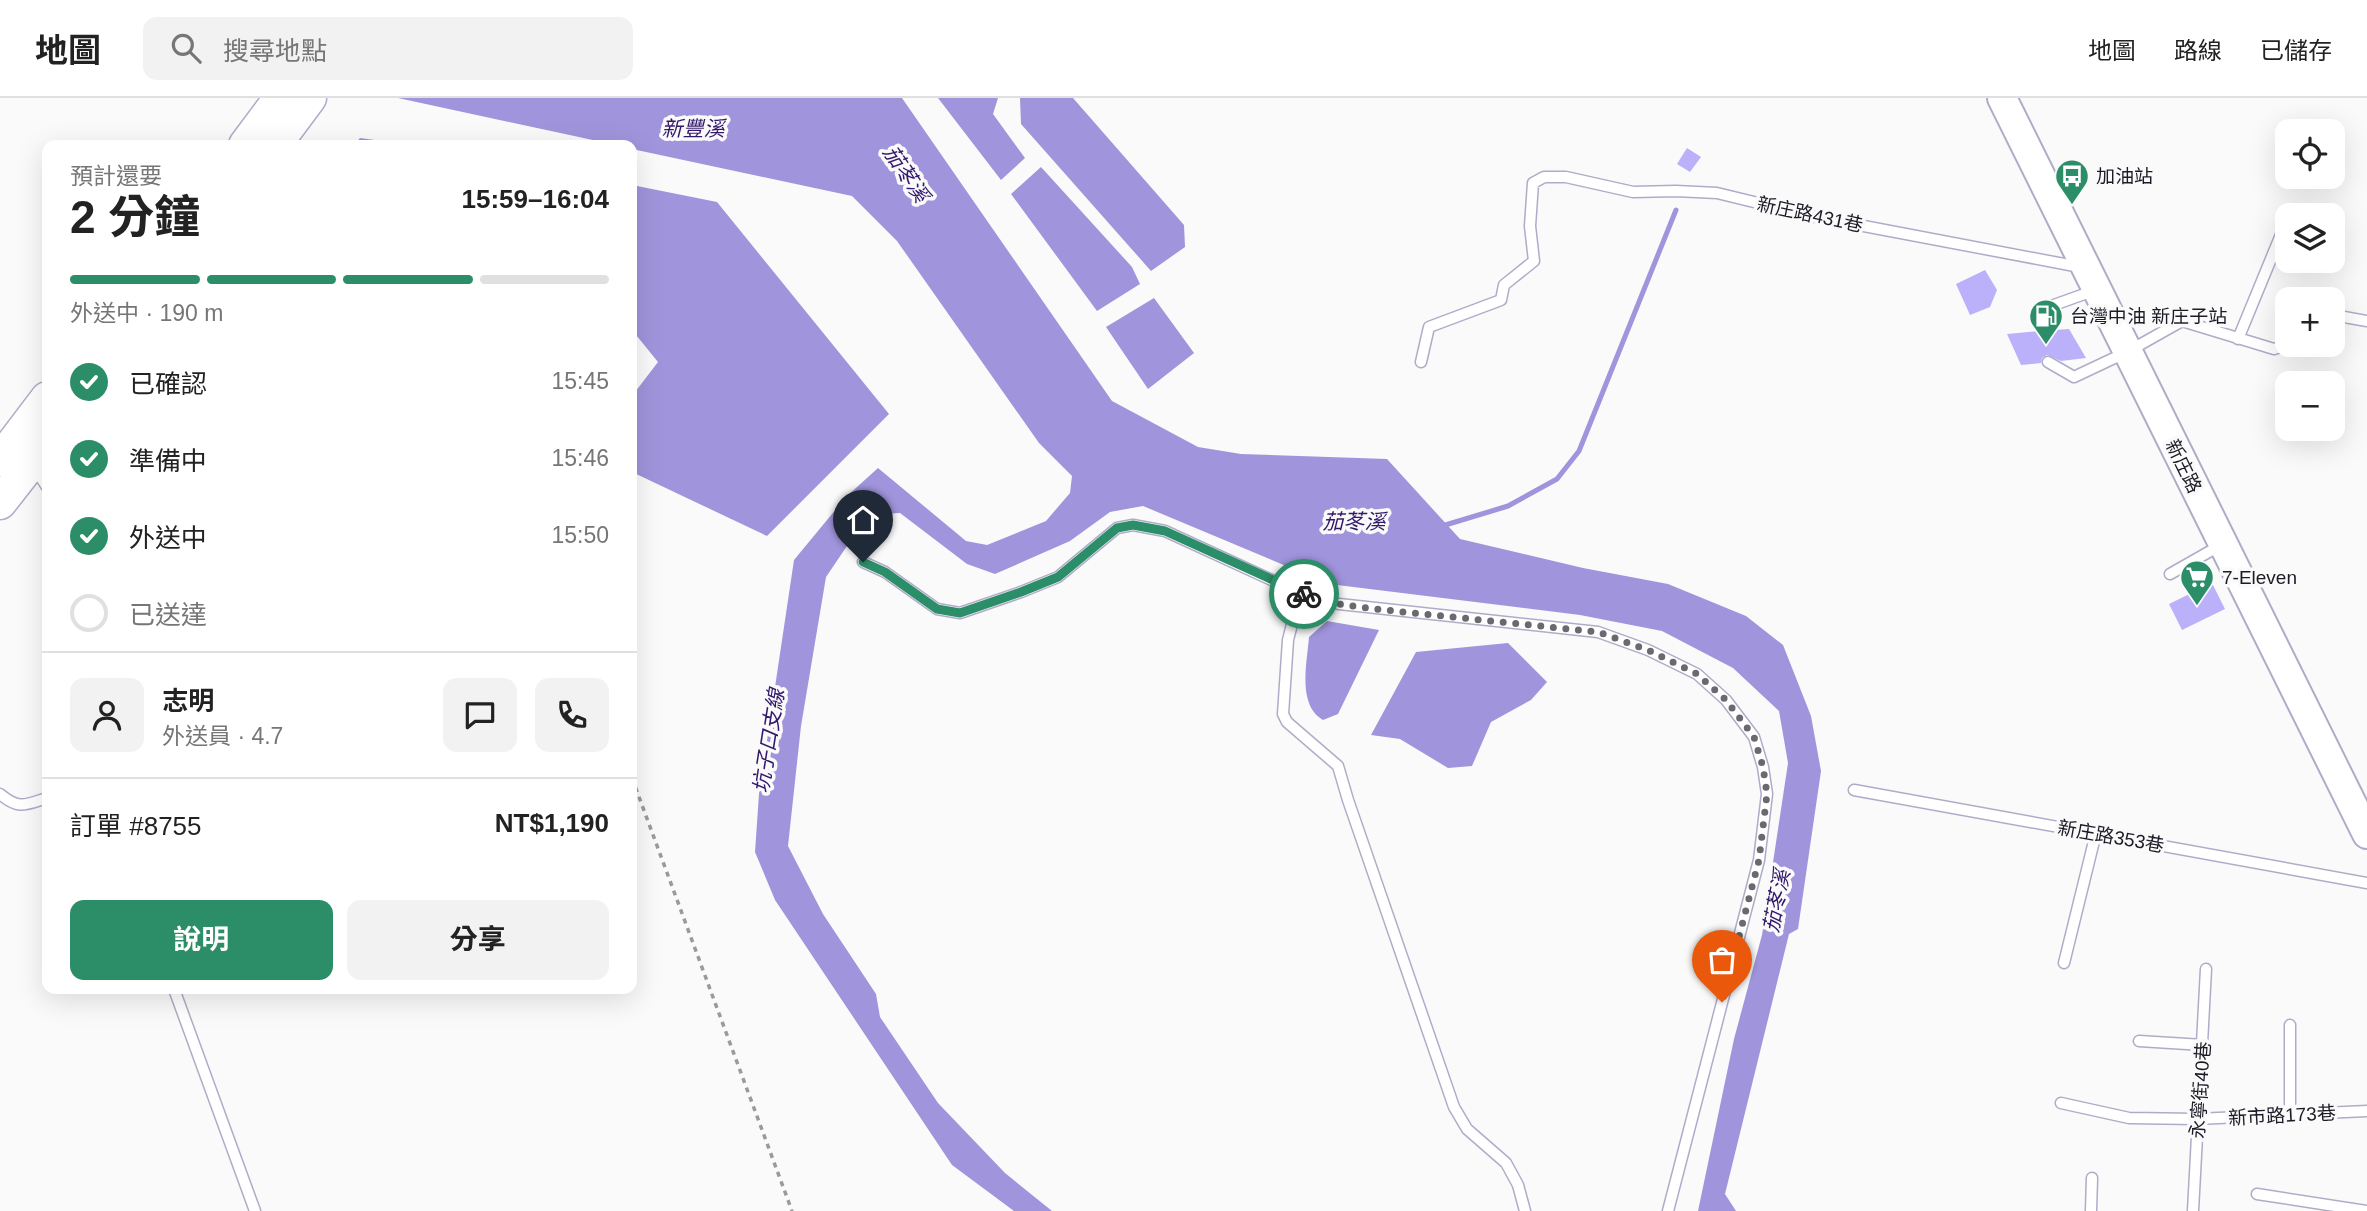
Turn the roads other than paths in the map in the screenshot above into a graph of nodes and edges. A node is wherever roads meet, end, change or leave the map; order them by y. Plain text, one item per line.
1 (310, 98) edge
2 (2002, 98) edge
3 (277, 123) edge
4 (252, 140) edge
5 (2275, 249) edge
6 (2092, 279) junction
7 (2345, 317) edge
8 (2367, 321) edge
9 (2047, 331) dead end
10 (2238, 339) junction
11 (2275, 349) edge
12 (2127, 352) junction
13 (1421, 362) dead end
14 (2048, 362) dead end
15 (42, 413) edge
16 (27, 457) edge
17 (0, 502) edge
18 (2223, 544) junction
19 (863, 562) dead end
20 (2170, 574) dead end
21 (1300, 593) junction
22 (1854, 790) dead end
23 (0, 794) edge
24 (42, 800) edge
25 (2096, 834) junction
26 (2367, 834) edge
27 (2367, 883) edge
28 (2064, 963) dead end
29 (2206, 969) dead end
30 (176, 994) edge
31 (2290, 1025) dead end
32 (2139, 1041) dead end
33 (2203, 1045) junction
34 (2061, 1103) dead end
35 (2367, 1111) edge
36 (2290, 1114) junction
37 (2197, 1119) junction
38 (2092, 1178) dead end
39 (2257, 1194) dead end
40 (255, 1211) edge
41 (1525, 1211) edge
42 (1668, 1211) edge
43 (2091, 1211) edge
44 (2193, 1211) edge
45 (2367, 1211) edge

1 - 3 main road
2 - 6 street, 新庄路
3 - 4 main road
5 - 10 lane
6 - 9 lane
6 - 12 street, 新庄路
6 - 13 lane, 新庄路431巷
7 - 8 lane
10 - 11 lane
10 - 12 lane
12 - 14 lane
12 - 18 street, 新庄路
15 - 16 main road
16 - 17 main road
18 - 20 lane
18 - 26 street, 新庄路
19 - 21 lane
21 - 41 lane
21 - 42 lane
22 - 25 lane, 新庄路353巷
23 - 24 lane
25 - 27 lane, 新庄路353巷
25 - 28 lane
29 - 33 lane, 永寧街40巷
30 - 40 lane
31 - 36 lane
32 - 33 lane
33 - 37 lane, 永寧街40巷
34 - 37 lane, 新市路173巷
35 - 36 lane, 新市路173巷
36 - 37 lane, 新市路173巷
37 - 44 lane, 永寧街40巷
38 - 43 lane
39 - 45 lane

